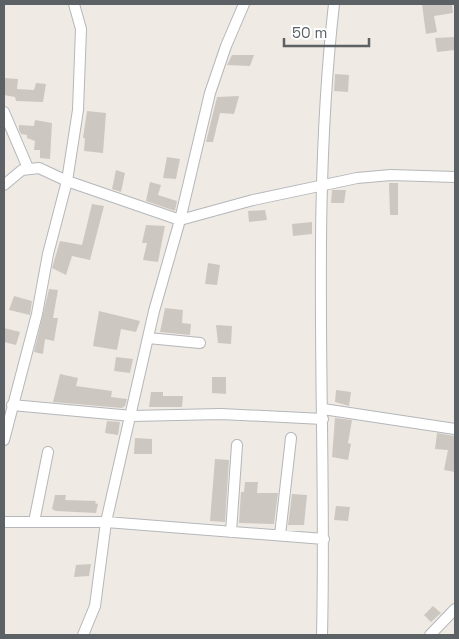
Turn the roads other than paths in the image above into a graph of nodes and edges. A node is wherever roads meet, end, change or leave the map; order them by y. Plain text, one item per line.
1 (74, 4) edge
2 (244, 4) edge
3 (334, 4) edge
4 (4, 112) edge
5 (28, 168) junction
6 (455, 177) edge
7 (67, 181) junction
8 (320, 184) junction
9 (4, 185) edge
10 (180, 220) junction
11 (148, 338) junction
12 (200, 343) dead end
13 (12, 405) junction
14 (323, 414) junction
15 (132, 416) junction
16 (455, 429) edge
17 (291, 438) dead end
18 (4, 440) edge
19 (237, 445) dead end
20 (48, 452) dead end
21 (4, 522) edge
22 (34, 522) junction
23 (106, 522) junction
24 (231, 532) junction
25 (280, 535) junction
26 (324, 539) junction
27 (455, 609) edge
28 (83, 635) edge
29 (322, 635) edge
30 (430, 635) edge

1 - 7 street
2 - 10 street
3 - 8 street
4 - 5 street
5 - 7 street
5 - 9 street
6 - 8 street
7 - 10 street
7 - 13 street
8 - 10 street
8 - 14 street
10 - 11 street
11 - 12 street
11 - 15 street
13 - 15 street
13 - 18 street
14 - 15 street
14 - 16 street
14 - 26 street
15 - 23 street
17 - 25 street
19 - 24 street
20 - 22 street
21 - 22 street
22 - 23 street
23 - 24 street
23 - 28 street
24 - 25 street
25 - 26 street
26 - 29 street
27 - 30 street

